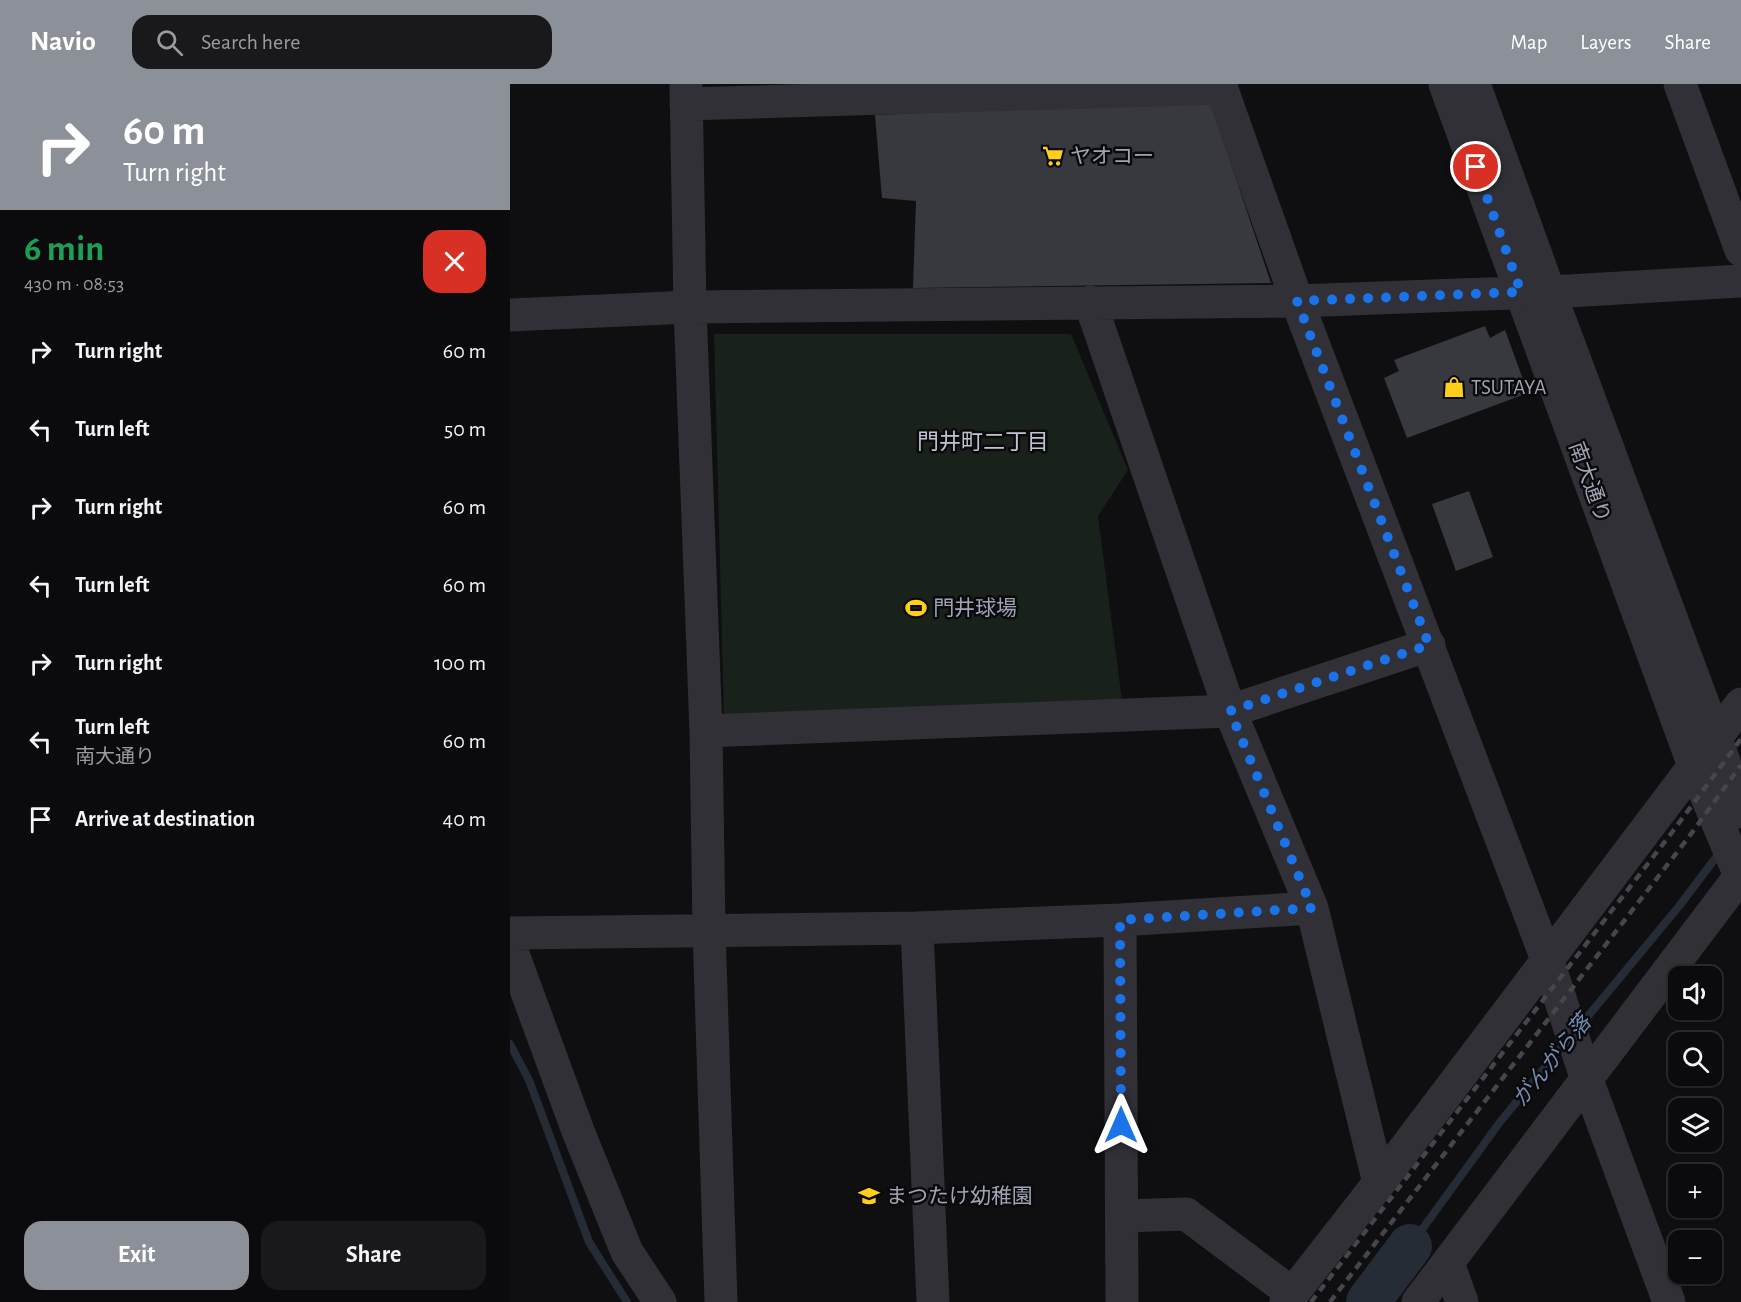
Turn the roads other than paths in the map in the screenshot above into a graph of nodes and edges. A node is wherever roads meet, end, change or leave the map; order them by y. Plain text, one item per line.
1 (1445, 84) edge
2 (1474, 84) edge
3 (1680, 84) edge
4 (1221, 86) edge
5 (686, 94) edge
6 (1741, 250) edge
7 (1741, 281) edge
8 (1535, 291) junction
9 (1297, 301) junction
10 (1090, 302) junction
11 (690, 307) junction
12 (510, 315) edge
13 (1429, 645) junction
14 (1741, 704) edge
15 (1230, 711) junction
16 (706, 731) junction
17 (1716, 738) junction
18 (1694, 766) junction
19 (1733, 814) edge
20 (1739, 872) edge
21 (1312, 908) junction
22 (1120, 920) junction
23 (917, 928) junction
24 (709, 929) junction
25 (510, 933) edge
26 (510, 946) edge
27 (1548, 962) junction
28 (1587, 1080) junction
29 (1380, 1183) junction
30 (1122, 1216) junction
31 (1448, 1263) junction
32 (1290, 1298) edge
33 (660, 1302) edge
34 (721, 1302) edge
35 (933, 1302) edge
36 (1122, 1302) edge
37 (1418, 1302) edge
38 (1462, 1302) edge
39 (1669, 1302) edge

1 - 8 street, 南大通り
2 - 8 street, 南大通り
3 - 6 street
4 - 5 street
4 - 9 street
5 - 11 street
7 - 8 street
8 - 9 street
8 - 17 street, 南大通り
8 - 18 street, 南大通り
9 - 10 street
9 - 13 street
10 - 11 street
10 - 15 street
11 - 12 street
11 - 16 street
13 - 15 street
13 - 27 street
14 - 17 street
15 - 16 street
15 - 21 street
16 - 24 street
17 - 19 street, 南大通り
18 - 19 street, 南大通り
18 - 27 street
19 - 20 street, 南大通り
20 - 28 street
21 - 22 street
21 - 29 street
22 - 23 street
22 - 30 street
23 - 24 street
23 - 35 street
24 - 25 street
24 - 34 street
26 - 33 street
27 - 28 street
27 - 29 street
28 - 31 street
28 - 39 street
29 - 32 street
30 - 32 street
30 - 36 street
31 - 37 street
31 - 38 street

